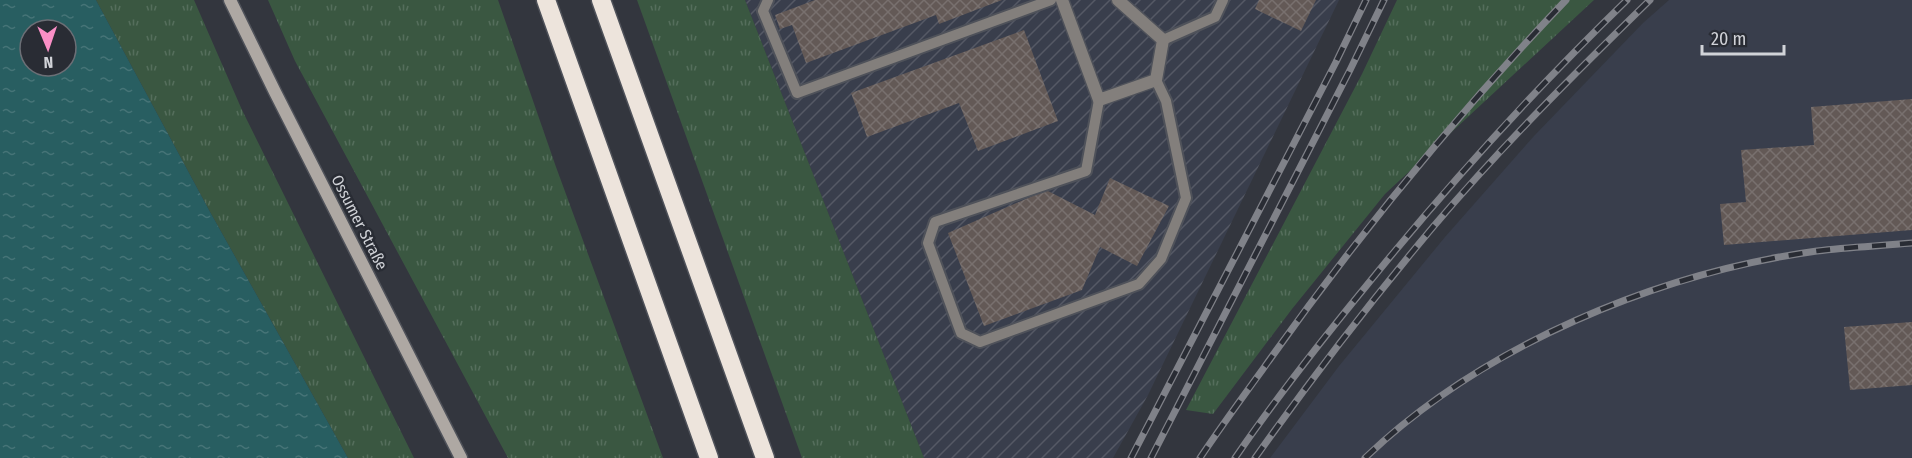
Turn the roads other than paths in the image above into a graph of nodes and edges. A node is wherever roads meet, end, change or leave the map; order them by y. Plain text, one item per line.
1 (230, 0) edge
2 (546, 0) edge
3 (601, 0) edge
4 (768, 0) edge
5 (1051, 0) edge
6 (1062, 0) edge
7 (1118, 0) edge
8 (1223, 0) edge
9 (1163, 40) junction
10 (1156, 80) junction
11 (1099, 100) junction
12 (461, 458) edge
13 (709, 458) edge
14 (765, 458) edge

1 - 12 main road, Ossumer Straße
2 - 13 highway
3 - 14 highway
4 - 5 lane
6 - 11 street
7 - 9 street
8 - 9 lane
9 - 10 street
10 - 11 street
10 - 11 lane

